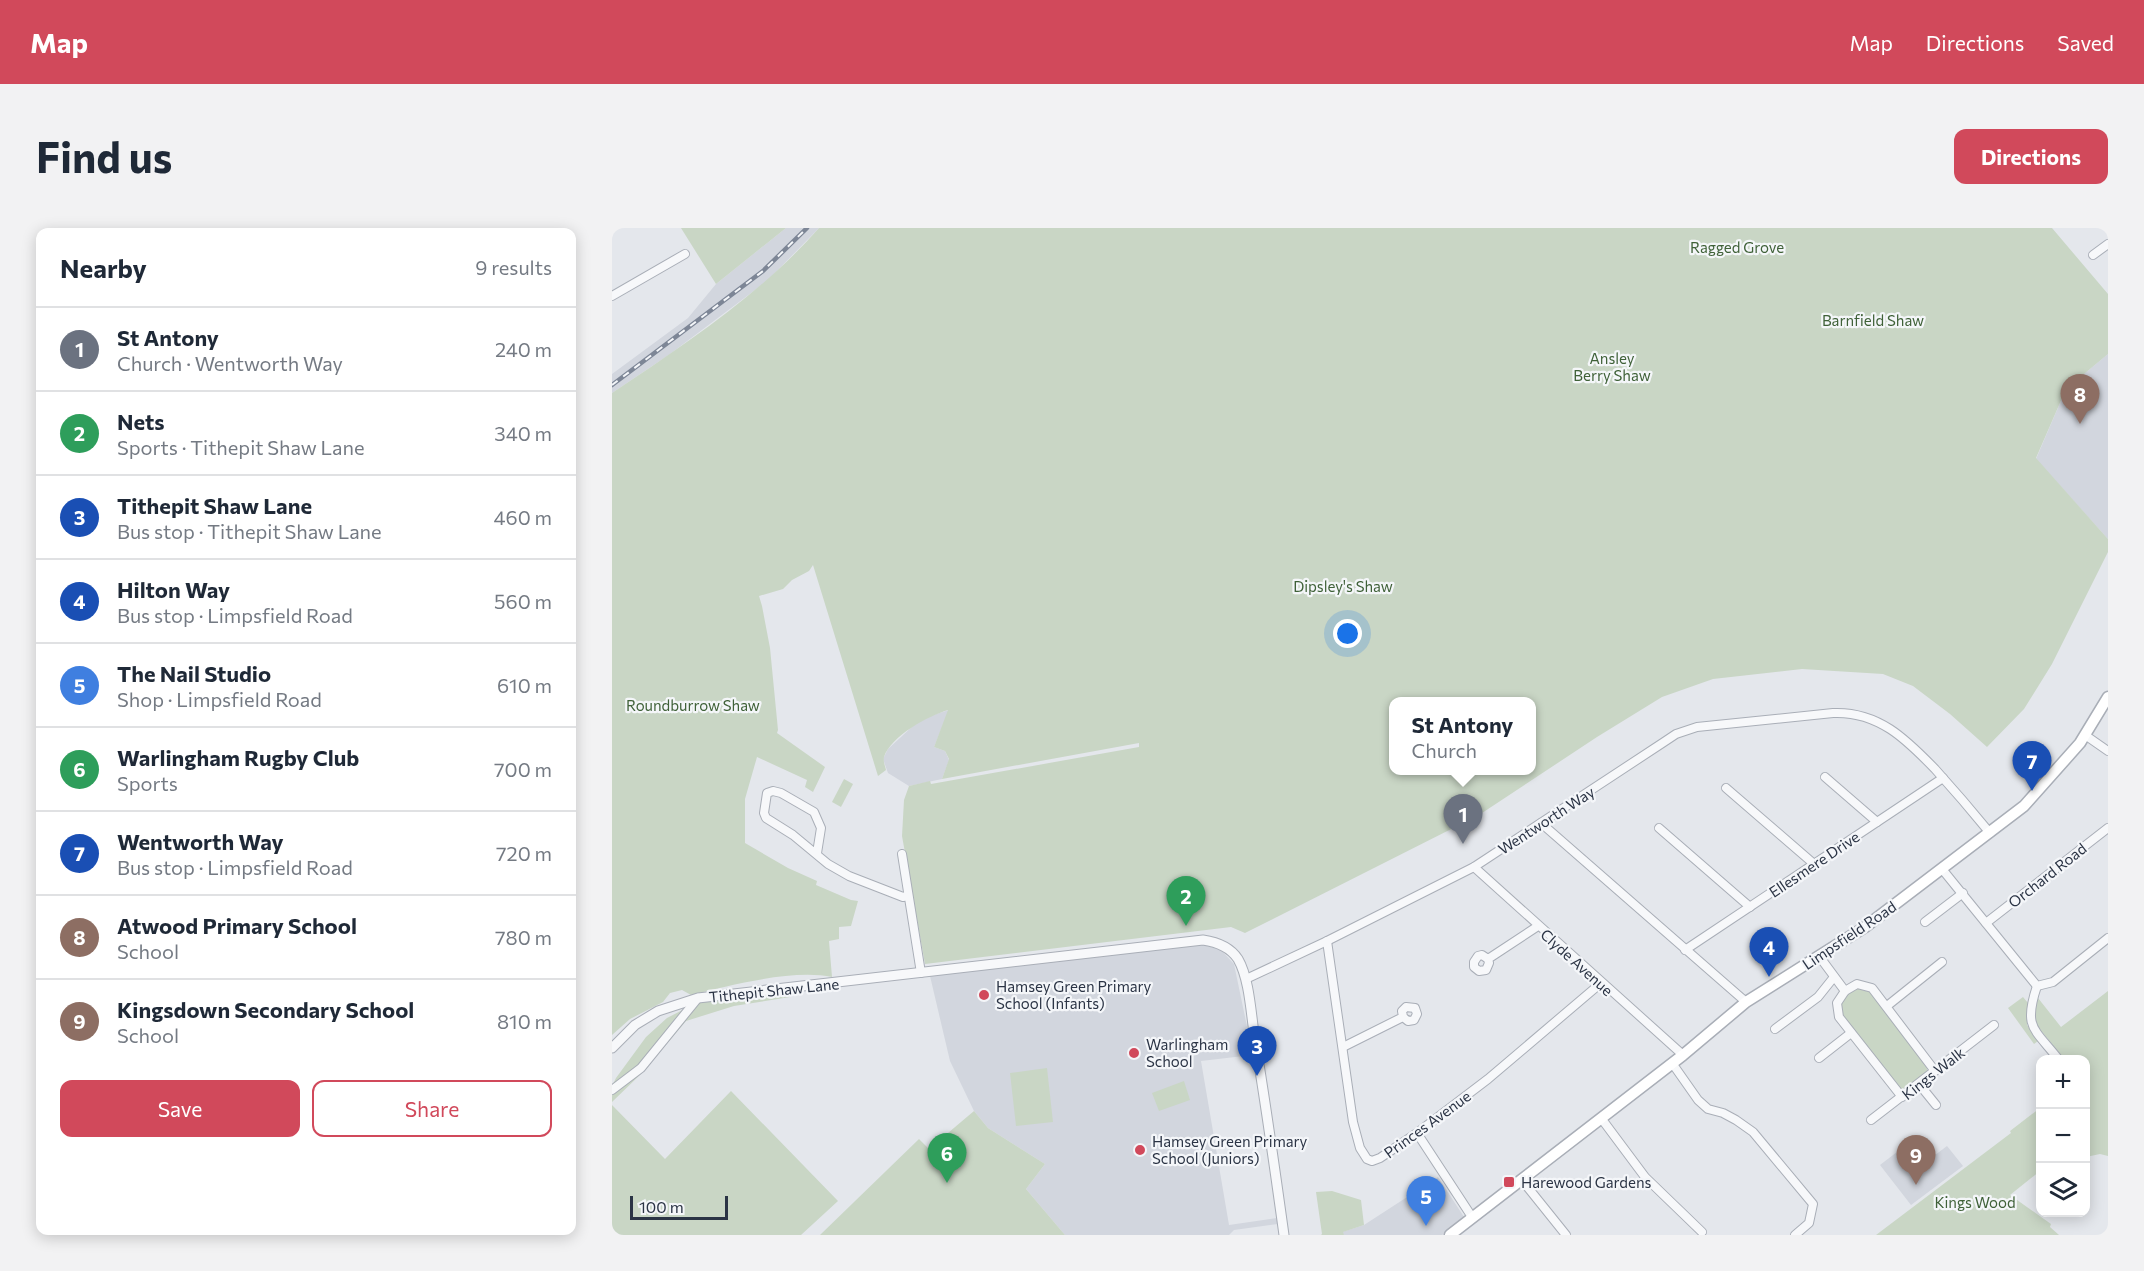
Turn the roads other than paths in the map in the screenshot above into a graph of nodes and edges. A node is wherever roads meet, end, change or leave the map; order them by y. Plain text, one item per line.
1 (2108, 244) edge
2 (685, 254) dead end
3 (2093, 255) dead end
4 (612, 296) edge
5 (2108, 697) edge
6 (2085, 735) junction
7 (2108, 751) edge
8 (1825, 777) dead end
9 (1943, 778) junction
10 (1726, 788) dead end
11 (1877, 822) junction
12 (1541, 823) junction
13 (1659, 828) dead end
14 (2108, 828) edge
15 (1990, 833) junction
16 (817, 853) junction
17 (902, 854) dead end
18 (1814, 864) junction
19 (1473, 867) junction
20 (1942, 869) junction
21 (1963, 893) junction
22 (909, 896) junction
23 (1750, 907) junction
24 (1925, 922) dead end
25 (1986, 923) junction
26 (1538, 926) junction
27 (2108, 938) edge
28 (1327, 941) junction
29 (1685, 950) junction
30 (1819, 956) junction
31 (1488, 959) dead end
32 (1942, 962) dead end
33 (921, 973) junction
34 (1834, 978) junction
35 (1246, 979) junction
36 (1601, 983) junction
37 (2037, 986) junction
38 (1845, 991) junction
39 (698, 998) junction
40 (1746, 1002) junction
41 (1887, 1006) junction
42 (1403, 1017) dead end
43 (1777, 1024) dead end
44 (1994, 1025) dead end
45 (1851, 1033) junction
46 (1343, 1047) junction
47 (612, 1048) edge
48 (1683, 1055) junction
49 (2056, 1055) edge
50 (1820, 1058) dead end
51 (1672, 1063) junction
52 (1935, 1071) junction
53 (1919, 1084) junction
54 (612, 1090) edge
55 (1902, 1097) junction
56 (1936, 1106) dead end
57 (1601, 1118) junction
58 (1871, 1120) dead end
59 (1417, 1133) junction
60 (1521, 1179) junction
61 (1472, 1217) junction
62 (1702, 1232) dead end
63 (1284, 1235) edge
64 (1450, 1235) edge
65 (1566, 1235) edge
66 (1795, 1235) edge

1 - 3 street
2 - 4 street
5 - 6 main road, Limpsfield Road
6 - 7 street
6 - 15 main road, Limpsfield Road
8 - 11 street
9 - 11 street, Ellesmere Drive
9 - 12 street, Wentworth Way
9 - 15 street, Wentworth Way
10 - 18 street
11 - 18 street, Ellesmere Drive
12 - 19 street, Wentworth Way
12 - 29 street
13 - 23 street
14 - 25 street, Orchard Road
15 - 20 main road, Limpsfield Road
16 - 16 street
16 - 22 street
17 - 22 street
18 - 23 street, Ellesmere Drive
19 - 26 street, Clyde Avenue
19 - 28 street, Wentworth Way
20 - 21 street
20 - 30 main road, Limpsfield Road
21 - 24 street
21 - 25 street
22 - 33 street
23 - 29 street, Ellesmere Drive
25 - 37 street
26 - 31 street
26 - 36 street, Clyde Avenue
27 - 37 street
28 - 35 street, Wentworth Way
28 - 46 street, Princes Avenue
29 - 40 street
30 - 34 street
30 - 40 main road, Limpsfield Road
32 - 41 street
33 - 35 street, Tithepit Shaw Lane
33 - 39 street, Tithepit Shaw Lane
34 - 38 street
34 - 43 street
35 - 63 street, Tithepit Shaw Lane
36 - 48 street, Clyde Avenue
36 - 59 street, Princes Avenue
37 - 49 street
38 - 41 street
38 - 45 street
39 - 47 street, Tithepit Shaw Lane
39 - 54 street
40 - 48 main road, Limpsfield Road
41 - 52 street
42 - 46 street
44 - 52 street, Kings Walk
45 - 50 street
45 - 55 street
46 - 59 street, Princes Avenue
48 - 51 main road, Limpsfield Road
51 - 57 main road, Limpsfield Road
51 - 66 street
52 - 53 street, Kings Walk
53 - 55 street, Kings Walk
53 - 56 street
55 - 58 street, Kings Walk
57 - 60 main road, Limpsfield Road
57 - 62 street
59 - 61 street
60 - 61 main road, Limpsfield Road
60 - 65 street
61 - 64 main road, Limpsfield Road

